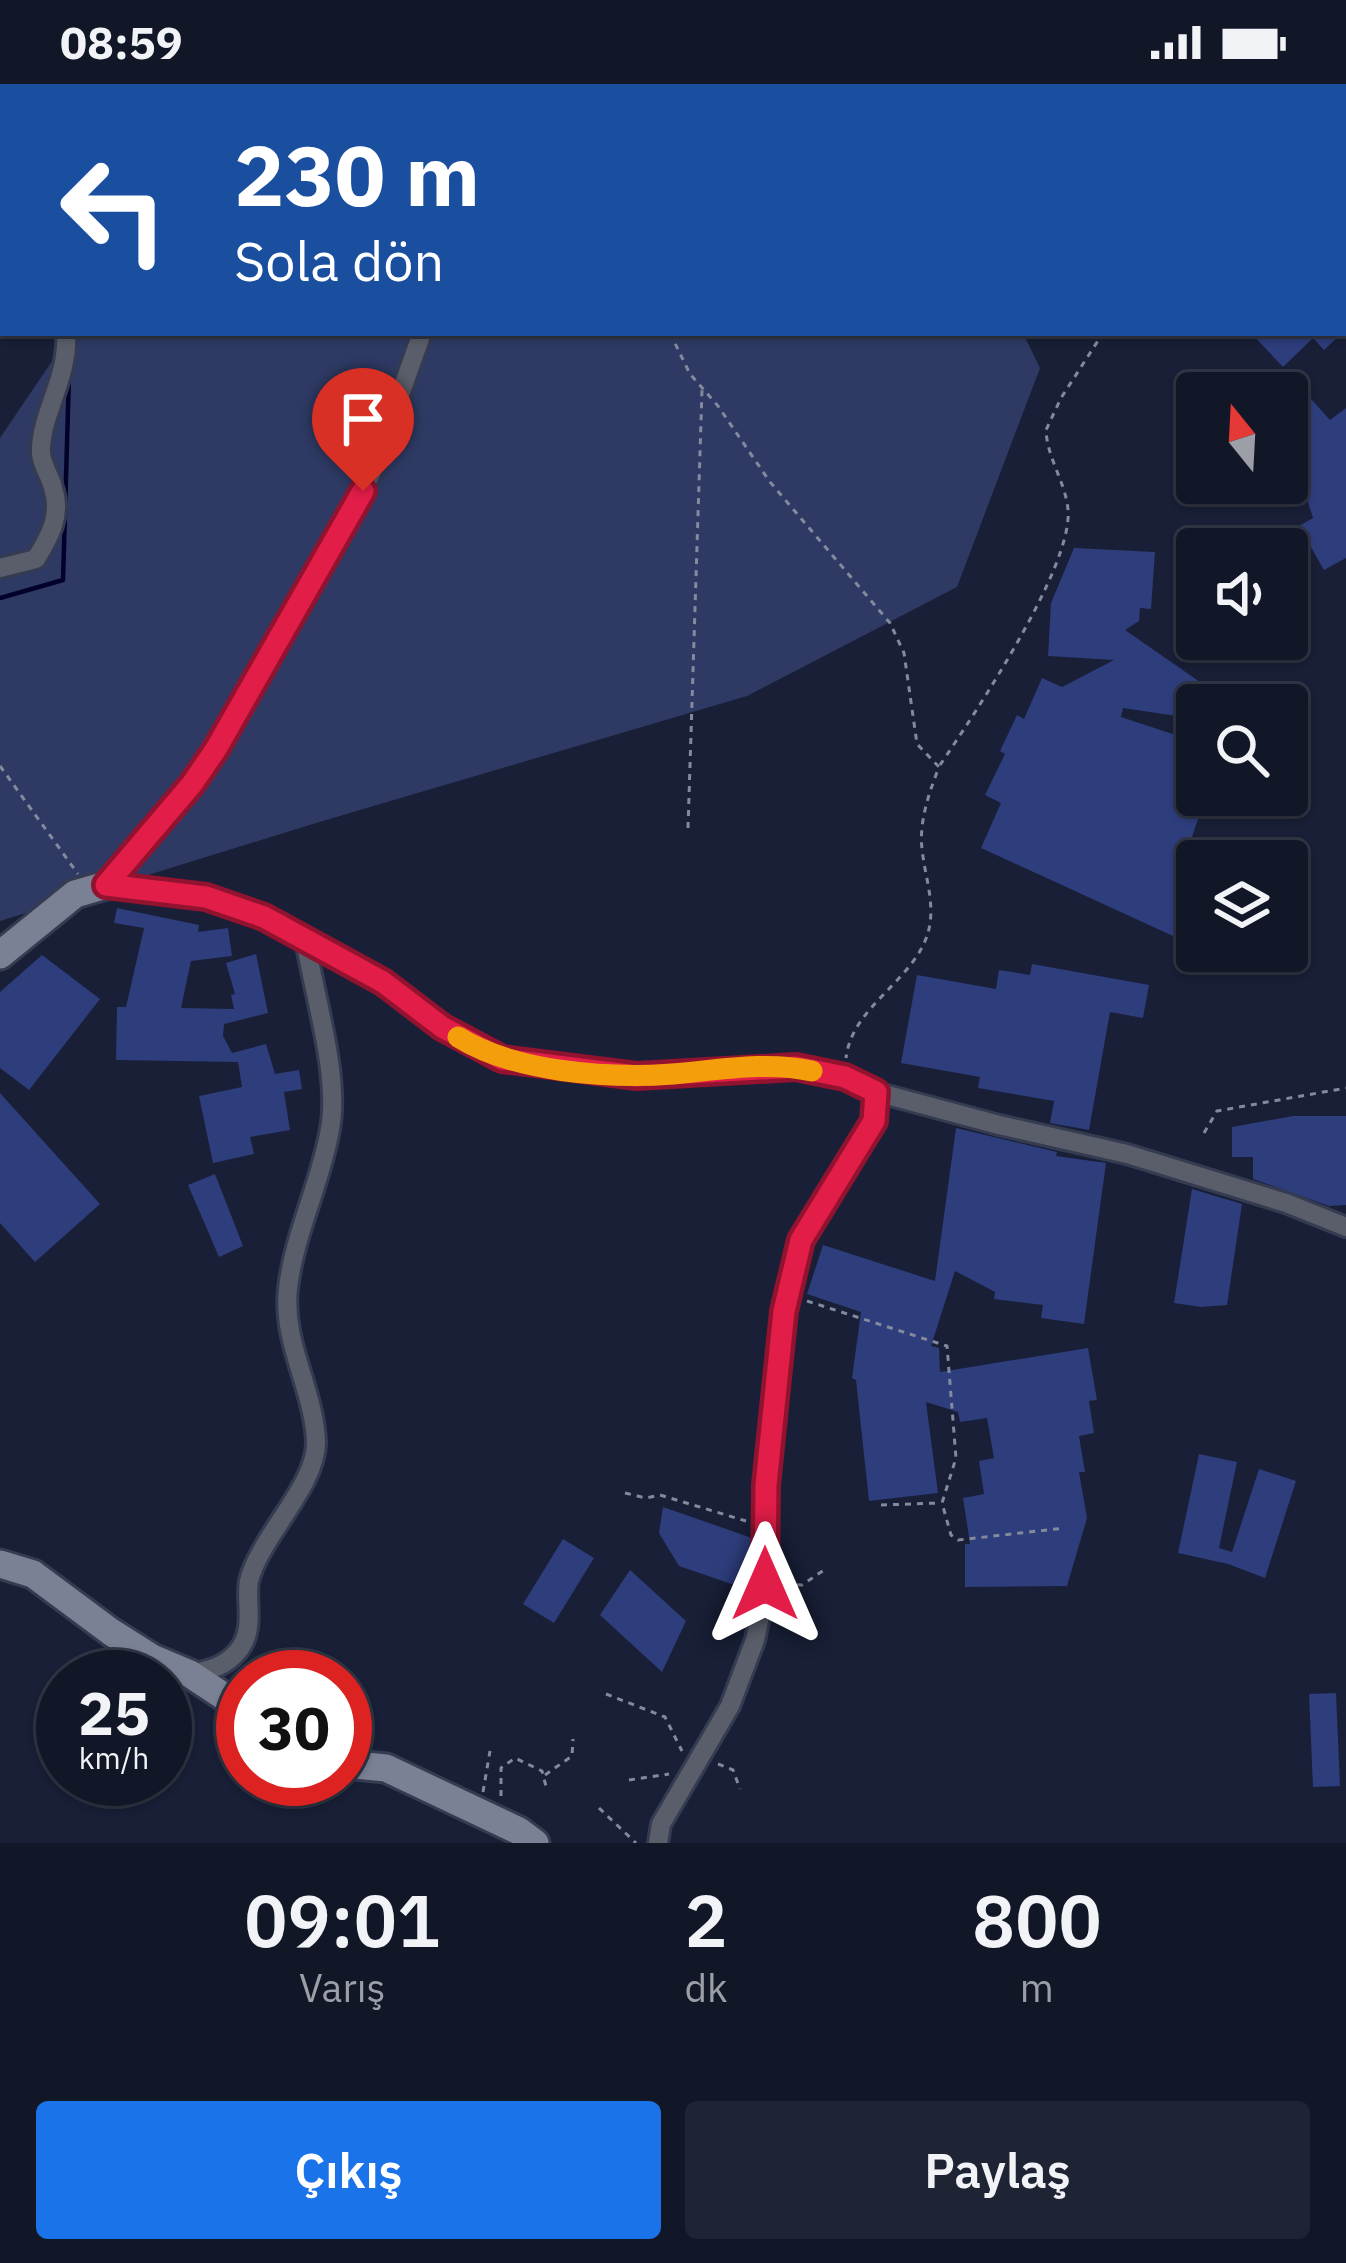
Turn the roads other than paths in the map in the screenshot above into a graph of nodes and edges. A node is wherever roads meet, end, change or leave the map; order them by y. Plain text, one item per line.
1 (66, 336) edge
2 (421, 336) edge
3 (0, 568) edge
4 (97, 888) junction
5 (304, 939) junction
6 (0, 955) edge
7 (876, 1092) junction
8 (1346, 1227) edge
9 (0, 1564) edge
10 (140, 1650) edge
11 (192, 1674) edge
12 (372, 1767) edge
13 (535, 1843) edge
14 (658, 1843) edge

1 - 3 street
2 - 4 street
4 - 5 street
4 - 6 street
5 - 7 street
5 - 11 street
7 - 8 street
7 - 14 street
9 - 10 street
12 - 13 street

